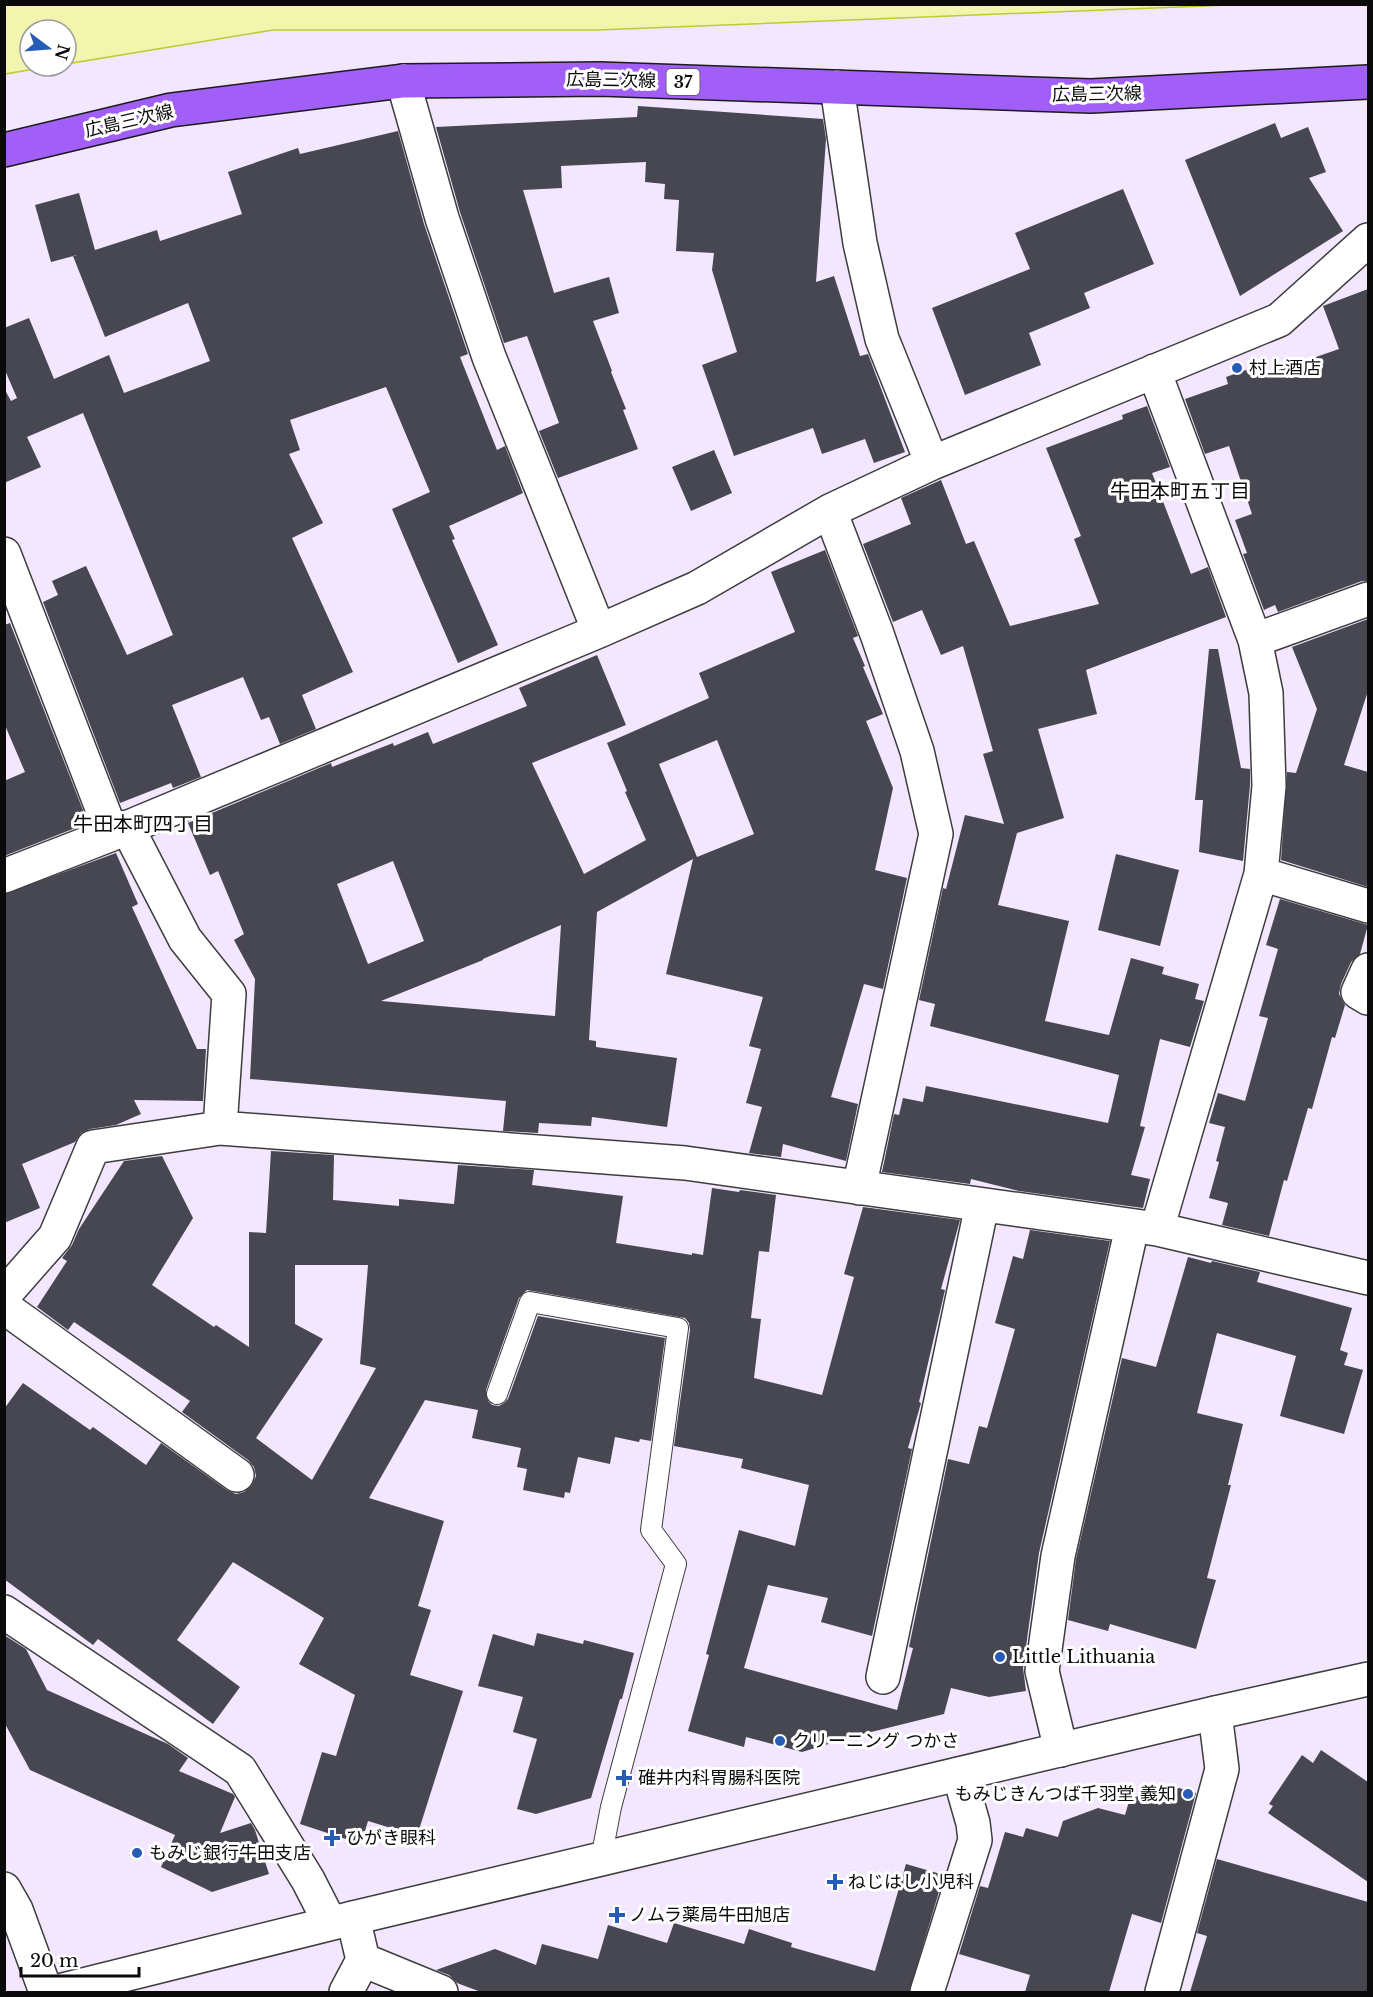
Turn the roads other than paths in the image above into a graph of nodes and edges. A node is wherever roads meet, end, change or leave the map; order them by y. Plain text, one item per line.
1 (403, 81) junction
2 (1368, 82) edge
3 (837, 87) junction
4 (4, 150) edge
5 (1368, 240) edge
6 (1154, 371) junction
7 (932, 463) junction
8 (830, 511) junction
9 (4, 554) edge
10 (1368, 599) edge
11 (599, 631) junction
12 (1255, 640) junction
13 (119, 830) junction
14 (1261, 874) junction
15 (4, 876) edge
16 (1368, 906) edge
17 (1368, 970) edge
18 (1368, 998) edge
19 (220, 1128) junction
20 (859, 1188) junction
21 (982, 1205) junction
22 (1145, 1228) junction
23 (1368, 1278) edge
24 (4, 1295) edge
25 (4, 1307) edge
26 (497, 1394) dead end
27 (237, 1475) dead end
28 (4, 1612) edge
29 (883, 1677) dead end
30 (1368, 1679) edge
31 (1215, 1713) junction
32 (1060, 1750) junction
33 (959, 1774) junction
34 (601, 1859) junction
35 (6, 1895) edge
36 (341, 1921) junction
37 (363, 1960) junction
38 (45, 1992) edge
39 (55, 1992) edge
40 (346, 1992) edge
41 (441, 1992) edge
42 (927, 1992) edge
43 (1162, 1992) edge

1 - 3 main road, 広島三次線 / 37
1 - 4 main road, 広島三次線 / 37
1 - 11 street
2 - 3 main road, 広島三次線 / 37
3 - 7 street
5 - 6 street
6 - 7 street
6 - 12 street
7 - 8 street
8 - 11 street
8 - 20 street
9 - 13 street
10 - 12 street
11 - 13 street
12 - 14 street
13 - 15 street
13 - 19 street
14 - 16 street
14 - 22 street
17 - 18 street
19 - 20 street
19 - 24 street
20 - 21 street
21 - 22 street
21 - 29 street
22 - 23 street
22 - 32 street
25 - 27 street
26 - 34 lane
28 - 36 street
30 - 31 street
31 - 32 street
31 - 43 street
32 - 33 street
33 - 34 street
33 - 42 street
34 - 36 street
35 - 38 street
36 - 37 street
36 - 39 street
37 - 40 street
37 - 41 street

